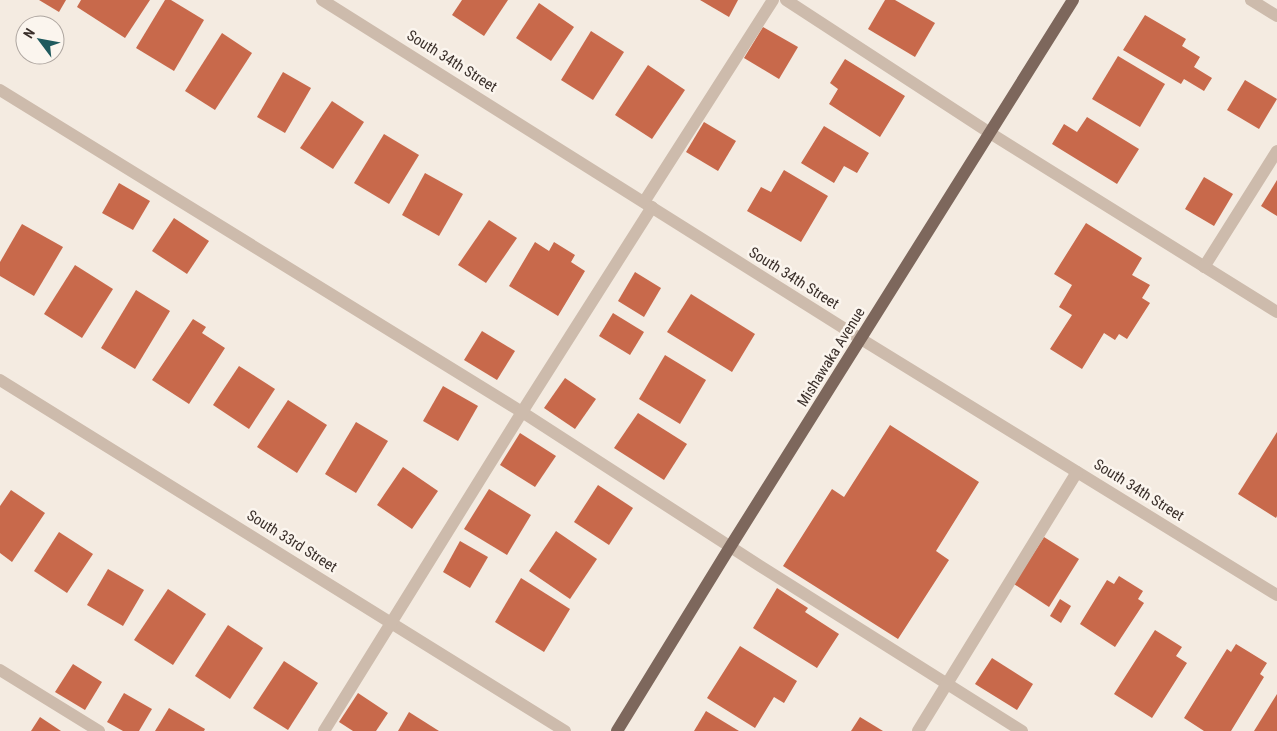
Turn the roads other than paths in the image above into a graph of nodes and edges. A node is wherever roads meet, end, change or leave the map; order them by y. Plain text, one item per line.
1 (322, 0) edge
2 (773, 0) edge
3 (786, 0) edge
4 (1073, 0) edge
5 (1251, 0) edge
6 (1277, 16) edge
7 (0, 90) edge
8 (990, 132) junction
9 (1277, 151) edge
10 (648, 205) junction
11 (1204, 267) junction
12 (1277, 312) edge
13 (861, 339) junction
14 (0, 380) edge
15 (522, 412) junction
16 (1077, 472) junction
17 (730, 547) junction
18 (1277, 595) edge
19 (392, 622) junction
20 (0, 670) edge
21 (947, 685) junction
22 (99, 731) edge
23 (324, 731) edge
24 (565, 731) edge
25 (617, 731) edge
26 (918, 731) edge
27 (1022, 731) edge

1 - 10 street, South 34th Street
2 - 10 street
3 - 8 street
4 - 8 main road, Mishawaka Avenue
5 - 6 street
7 - 15 street
8 - 11 street
8 - 13 main road, Mishawaka Avenue
9 - 11 street
10 - 13 street, South 34th Street
10 - 15 street
11 - 12 street
13 - 16 street, South 34th Street
13 - 17 main road, Mishawaka Avenue
14 - 19 street, South 33rd Street
15 - 17 street
15 - 19 street
16 - 18 street, South 34th Street
16 - 21 street
17 - 21 street
17 - 25 main road, Mishawaka Avenue
19 - 23 street
19 - 24 street, South 33rd Street
20 - 22 street
21 - 26 street
21 - 27 street

